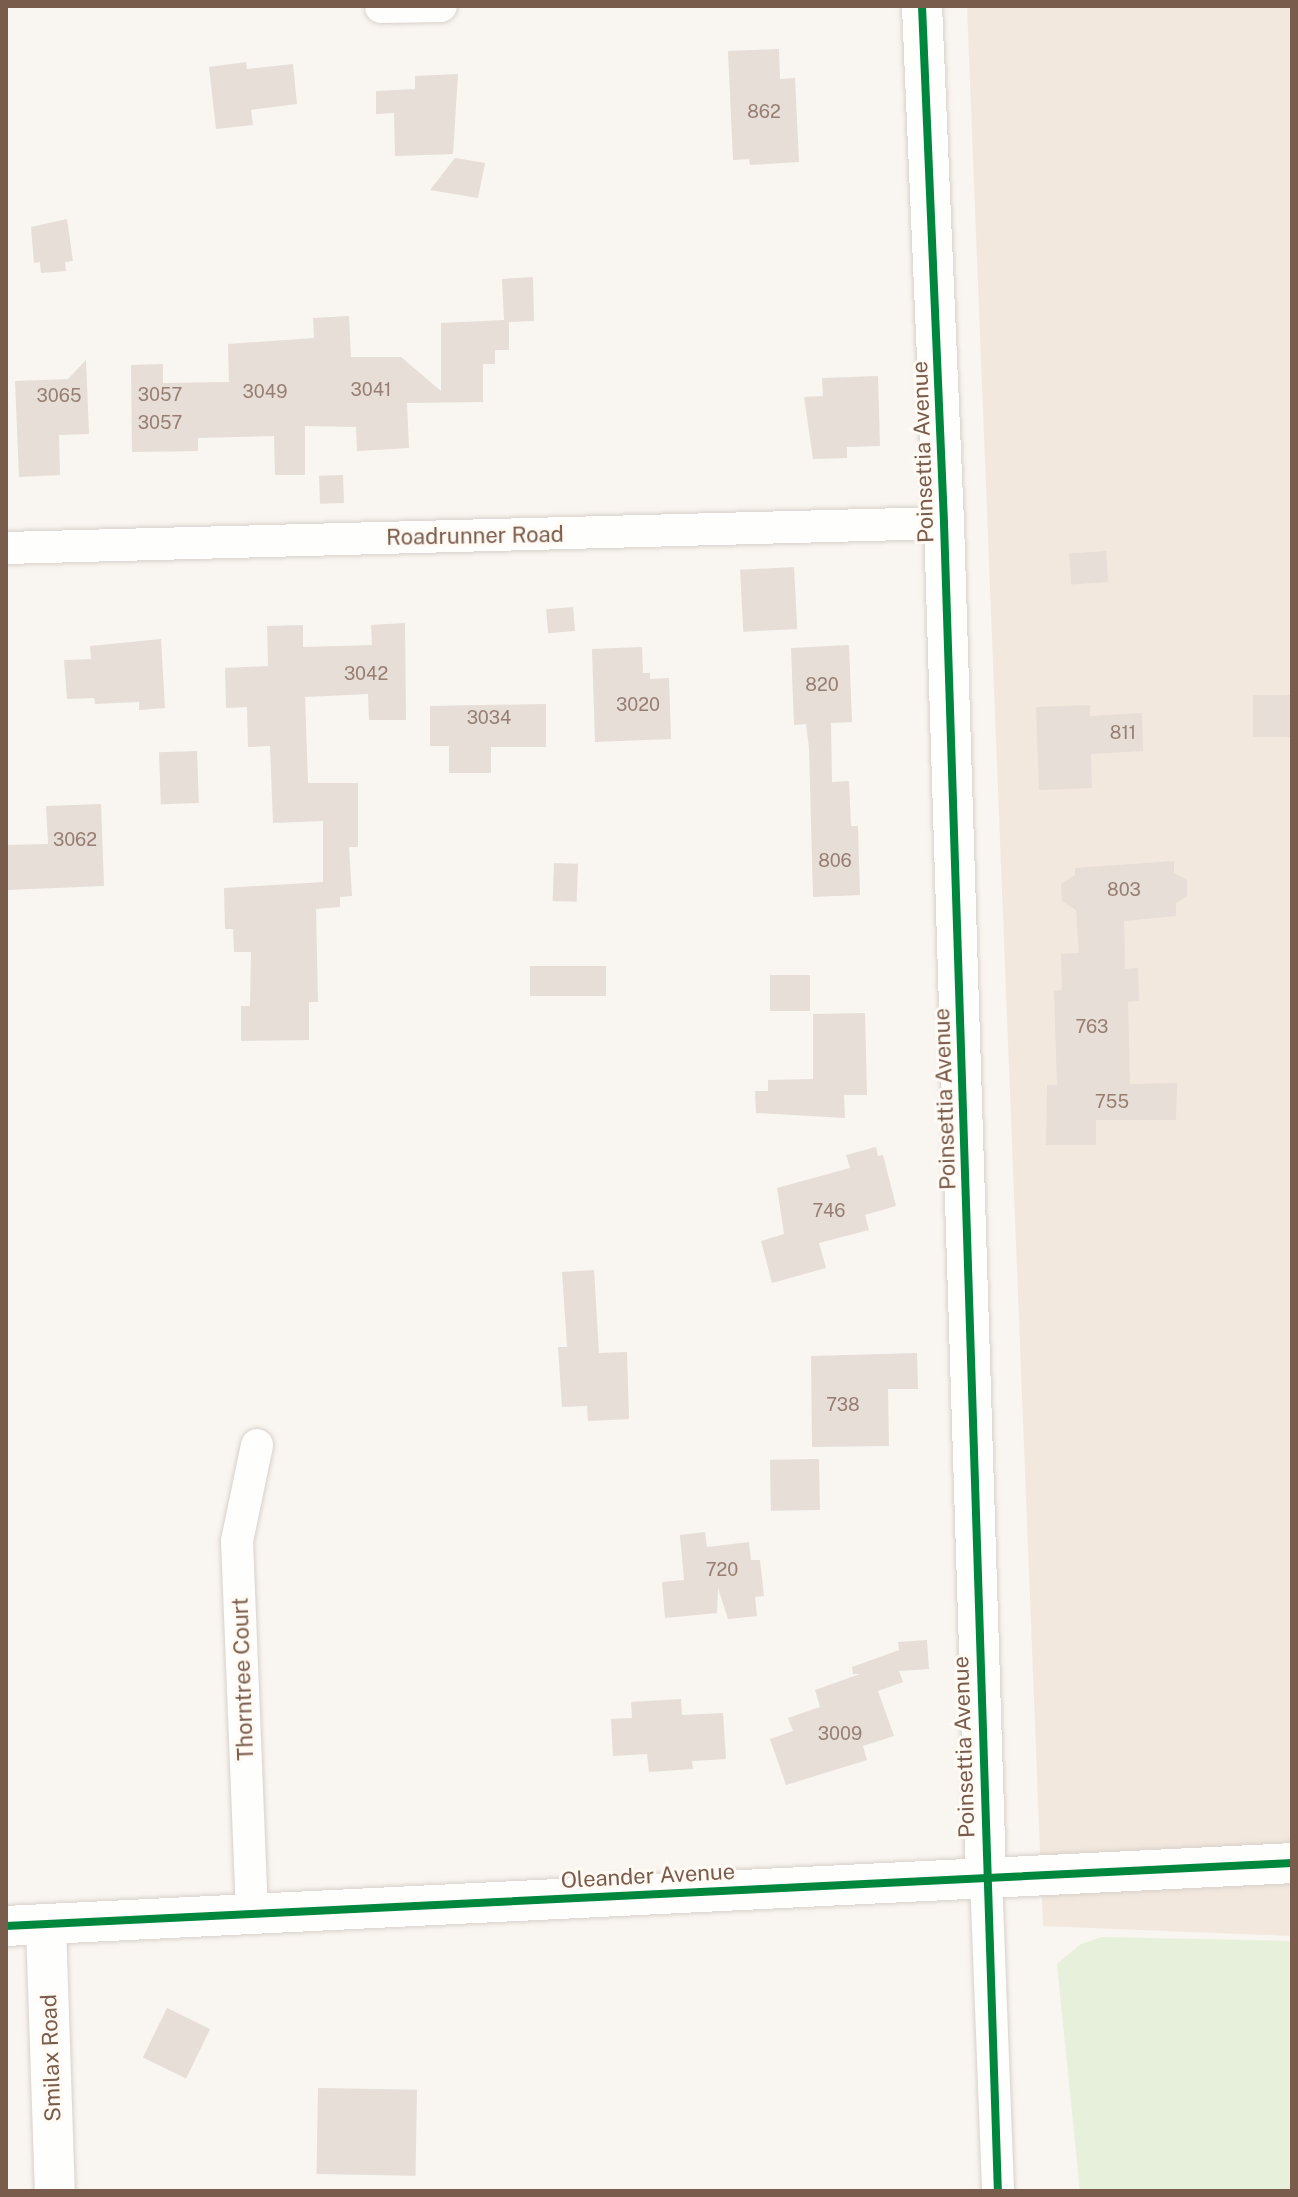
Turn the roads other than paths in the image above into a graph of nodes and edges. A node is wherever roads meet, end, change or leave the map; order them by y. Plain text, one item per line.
1 (441, 6) edge
2 (922, 6) edge
3 (381, 7) edge
4 (944, 523) junction
5 (6, 548) edge
6 (257, 1445) dead end
7 (1292, 1863) edge
8 (986, 1877) junction
9 (252, 1914) junction
10 (46, 1925) junction
11 (6, 1926) edge
12 (55, 2191) edge
13 (998, 2191) edge

1 - 3 street
2 - 4 street, Poinsettia Avenue
4 - 5 street, Roadrunner Road
4 - 8 street, Poinsettia Avenue
6 - 9 street, Thorntree Court
7 - 8 street, Oleander Avenue
8 - 9 street, Oleander Avenue
8 - 13 street, Poinsettia Avenue
9 - 10 street, Oleander Avenue
10 - 11 street, Oleander Avenue
10 - 12 street, Smilax Road

